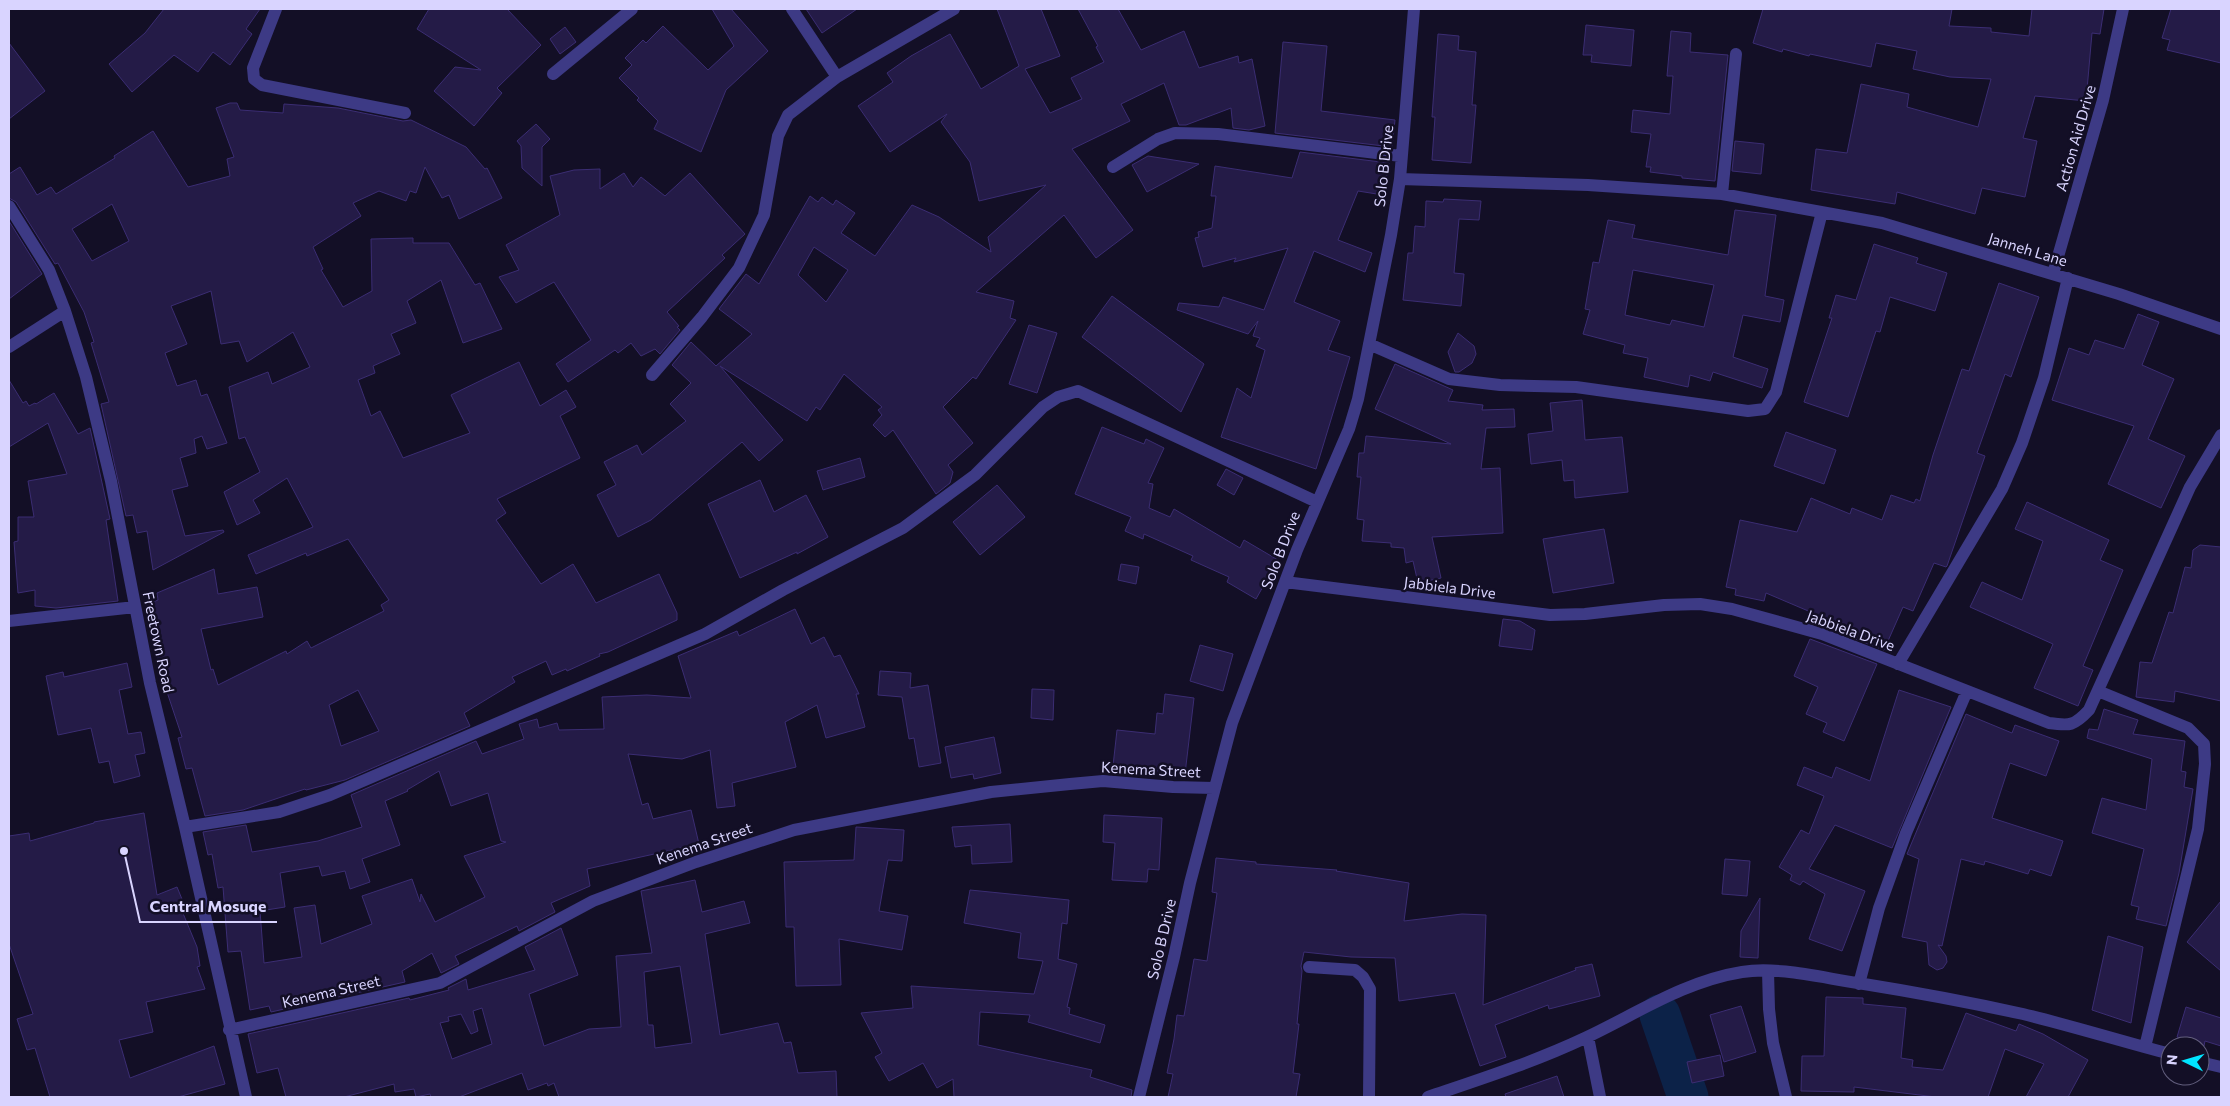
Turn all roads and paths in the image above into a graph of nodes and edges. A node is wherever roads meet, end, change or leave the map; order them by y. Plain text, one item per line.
1 (276, 9) edge
2 (632, 9) edge
3 (954, 9) edge
4 (1414, 9) edge
5 (2123, 9) edge
6 (793, 10) edge
7 (1736, 54) dead end
8 (553, 74) dead end
9 (837, 77) junction
10 (405, 113) dead end
11 (1401, 156) junction
12 (1113, 167) dead end
13 (1400, 180) junction
14 (1722, 194) junction
15 (9, 206) edge
16 (1822, 212) junction
17 (2053, 274) junction
18 (2068, 278) junction
19 (65, 310) junction
20 (2221, 329) edge
21 (1369, 344) junction
22 (9, 347) edge
23 (652, 375) dead end
24 (2221, 435) edge
25 (1317, 502) junction
26 (1285, 582) junction
27 (135, 607) junction
28 (9, 621) edge
29 (1898, 664) junction
30 (1967, 691) junction
31 (2098, 691) junction
32 (1214, 788) junction
33 (185, 827) junction
34 (1309, 967) dead end
35 (1768, 971) junction
36 (1859, 984) junction
37 (229, 1030) junction
38 (1588, 1037) junction
39 (2145, 1047) junction
40 (2160, 1051) edge
41 (246, 1097) edge
42 (1139, 1097) edge
43 (1369, 1097) edge
44 (1428, 1097) edge
45 (1600, 1097) edge
46 (1786, 1097) edge

1 - 10 street
2 - 8 street
3 - 9 street
4 - 11 street, Solo B Drive
5 - 17 street, Action Aid Drive
6 - 9 street
7 - 14 street
9 - 23 street
11 - 12 street
11 - 13 street, Solo B Drive
13 - 14 street, Janneh Lane
13 - 21 street, Solo B Drive
14 - 16 street, Janneh Lane
15 - 19 street, Freetown Road
16 - 17 street, Janneh Lane
16 - 21 street
17 - 18 street, Janneh Lane
18 - 20 street, Janneh Lane
18 - 29 street
19 - 22 street
19 - 27 street, Freetown Road
21 - 25 street, Solo B Drive
24 - 31 street, Jabbiela Drive
25 - 26 street, Solo B Drive
25 - 33 street
26 - 29 street, Jabbiela Drive
26 - 32 street, Solo B Drive
27 - 28 street
27 - 33 street, Freetown Road
29 - 30 street, Jabbiela Drive
30 - 31 street, Jabbiela Drive
30 - 36 street
31 - 39 street
32 - 37 street, Kenema Street
32 - 42 street, Solo B Drive
33 - 37 street, Freetown Road
34 - 43 street
35 - 36 street
35 - 38 street
35 - 46 street
36 - 39 street
37 - 41 street, Freetown Road
38 - 44 street
38 - 45 street
39 - 40 street

